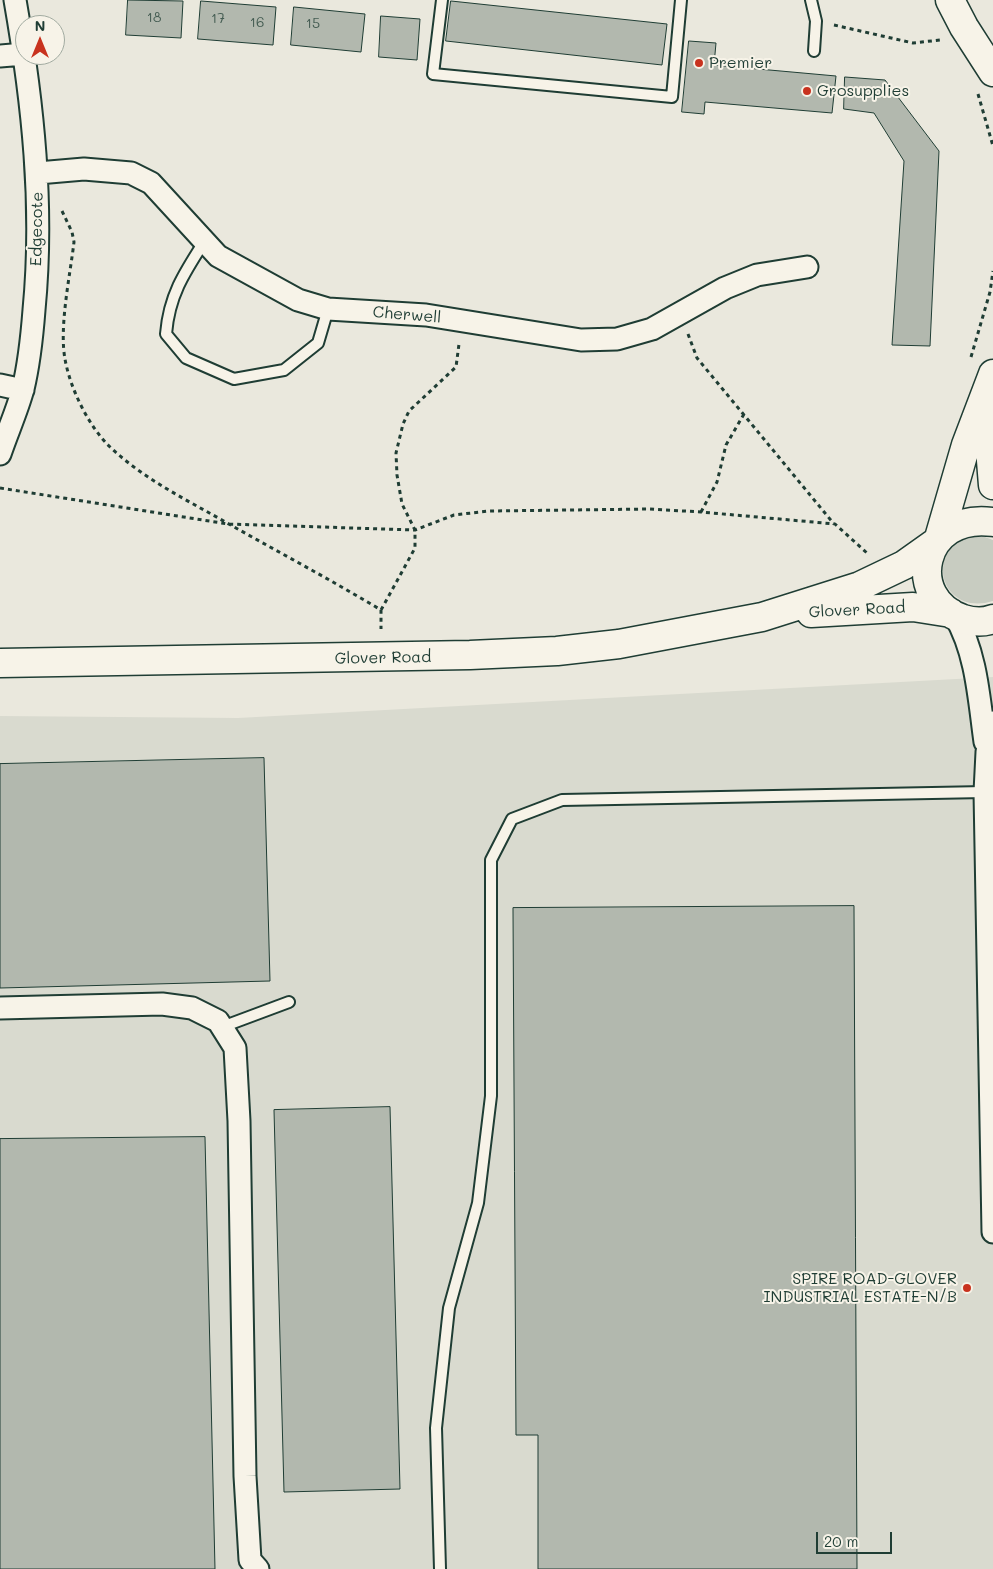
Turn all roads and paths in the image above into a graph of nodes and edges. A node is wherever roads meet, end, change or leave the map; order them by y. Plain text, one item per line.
1 (15, 0) edge
2 (442, 0) edge
3 (681, 0) edge
4 (811, 0) edge
5 (950, 0) edge
6 (18, 15) edge
7 (816, 21) junction
8 (945, 39) dead end
9 (814, 51) dead end
10 (15, 55) edge
11 (0, 56) edge
12 (25, 65) edge
13 (985, 81) edge
14 (993, 146) edge
15 (62, 171) junction
16 (38, 173) junction
17 (204, 242) junction
18 (807, 267) dead end
19 (328, 309) junction
20 (681, 315) junction
21 (462, 321) junction
22 (993, 374) edge
23 (0, 386) edge
24 (993, 388) edge
25 (22, 390) junction
26 (744, 414) junction
27 (0, 454) edge
28 (993, 485) edge
29 (0, 488) edge
30 (701, 512) junction
31 (993, 522) edge
32 (228, 524) junction
33 (835, 524) junction
34 (415, 530) junction
35 (937, 541) junction
36 (872, 557) dead end
37 (381, 610) junction
38 (953, 615) junction
39 (762, 617) junction
40 (993, 619) edge
41 (382, 658) junction
42 (0, 663) edge
43 (993, 722) edge
44 (987, 752) junction
45 (985, 792) junction
46 (289, 1002) dead end
47 (0, 1008) edge
48 (222, 1027) junction
49 (992, 1162) edge
50 (993, 1232) edge
51 (258, 1569) edge
52 (440, 1569) edge

1 - 6 street, Edgecote
2 - 3 lane
4 - 7 lane
5 - 13 main road
7 - 8 path
7 - 9 lane
10 - 11 street
12 - 16 street, Edgecote
13 - 14 path
15 - 16 street, Cherwell
15 - 17 street, Cherwell
15 - 32 path
16 - 25 street, Edgecote
17 - 19 street, Cherwell
17 - 19 lane
18 - 20 street, Cherwell
19 - 21 street, Cherwell
20 - 21 street, Cherwell
20 - 26 path
21 - 34 path
22 - 35 main road
23 - 25 street
24 - 28 main road
25 - 27 street, Edgecote
26 - 30 path
26 - 33 path
29 - 32 path
30 - 33 path
30 - 34 path
31 - 35 main road, Glover Road
32 - 34 path
32 - 37 path
33 - 36 path
34 - 37 path
35 - 38 main road
35 - 39 main road, Glover Road
37 - 41 path
38 - 39 main road, Glover Road
38 - 40 main road, Glover Road
38 - 44 street
39 - 41 main road, Glover Road
41 - 42 main road, Glover Road
43 - 44 street
44 - 45 street
45 - 49 street
45 - 52 lane
46 - 48 lane
47 - 48 street
48 - 51 street
49 - 50 street

